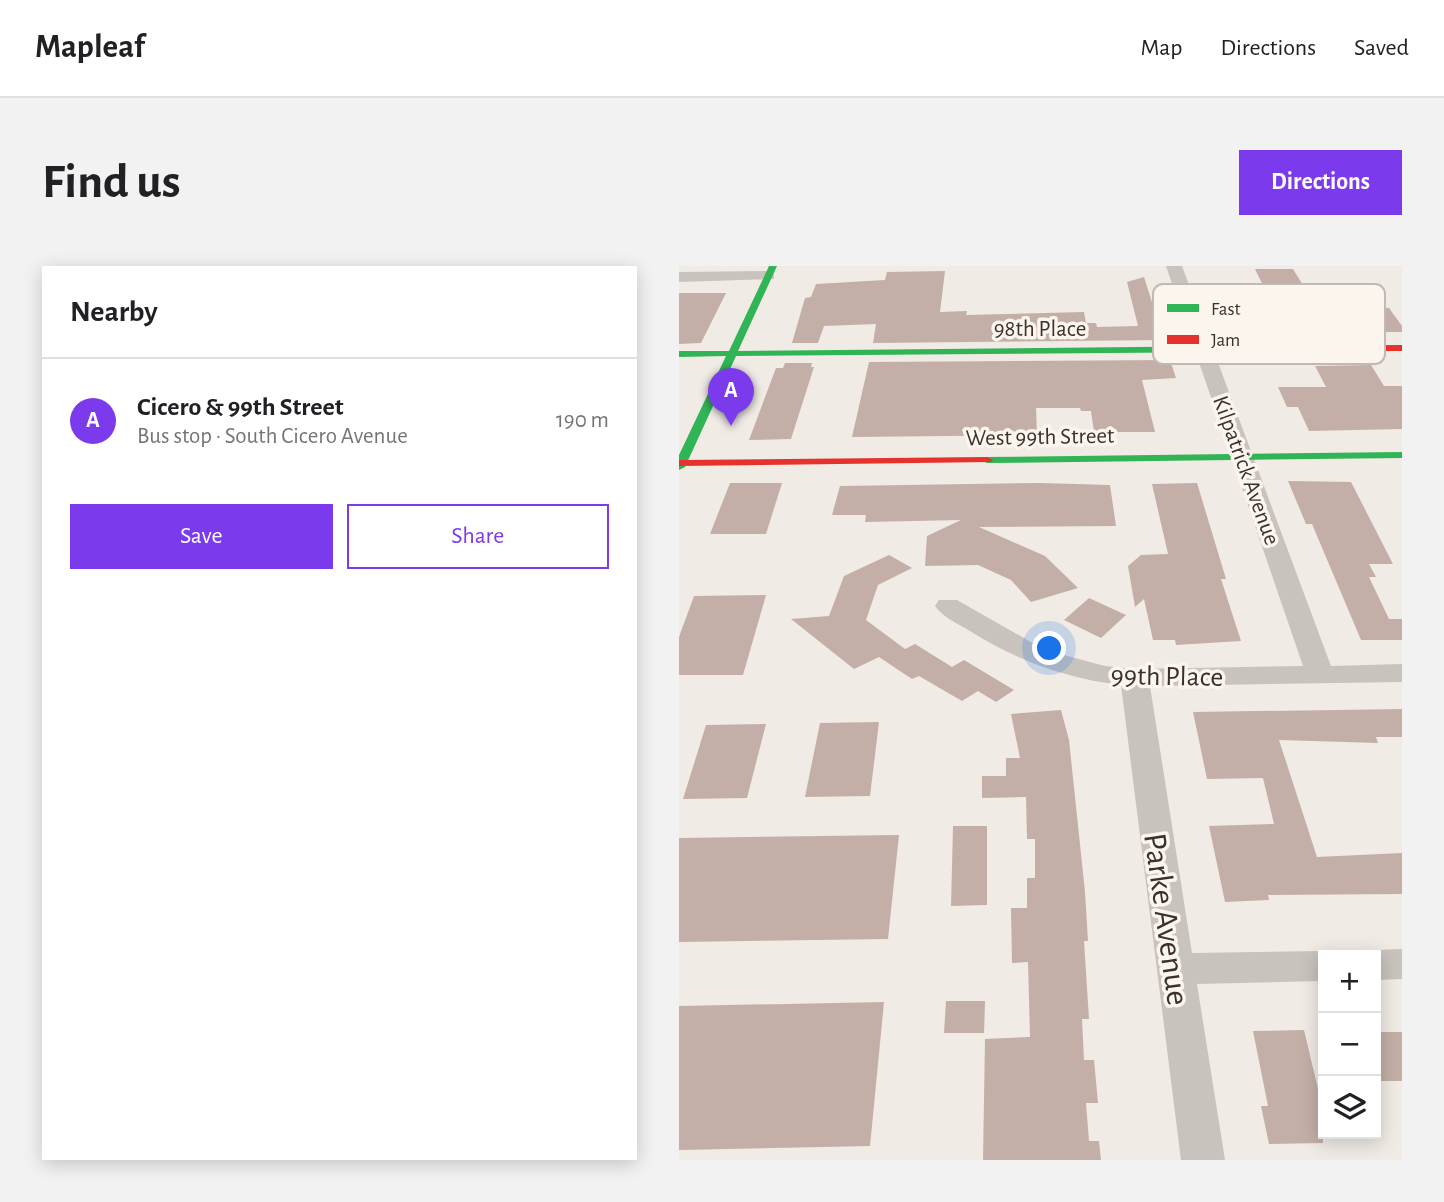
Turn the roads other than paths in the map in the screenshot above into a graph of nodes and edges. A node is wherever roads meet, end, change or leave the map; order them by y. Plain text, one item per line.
1 (1174, 266) edge
2 (770, 271) edge
3 (679, 277) edge
4 (1180, 284) edge
5 (1153, 350) edge
6 (679, 354) edge
7 (732, 354) junction
8 (1209, 364) edge
9 (1402, 455) edge
10 (1242, 456) junction
11 (680, 465) edge
12 (948, 606) dead end
13 (1402, 673) edge
14 (1320, 674) junction
15 (1134, 678) junction
16 (1402, 964) edge
17 (1381, 965) edge
18 (1318, 966) edge
19 (1175, 970) junction
20 (1203, 1160) edge

1 - 4 street, Kilpatrick Avenue
2 - 3 street
2 - 7 street
5 - 7 street, 98th Place
6 - 7 street, 98th Place
7 - 11 street
8 - 10 street, Kilpatrick Avenue
9 - 10 street, West 99th Street
10 - 11 street, West 99th Street
10 - 14 street, Kilpatrick Avenue
12 - 15 street, 99th Place
13 - 14 street, 99th Place
14 - 15 street, 99th Place
15 - 19 street, Parke Avenue
16 - 17 street
18 - 19 street
19 - 20 street, Parke Avenue

